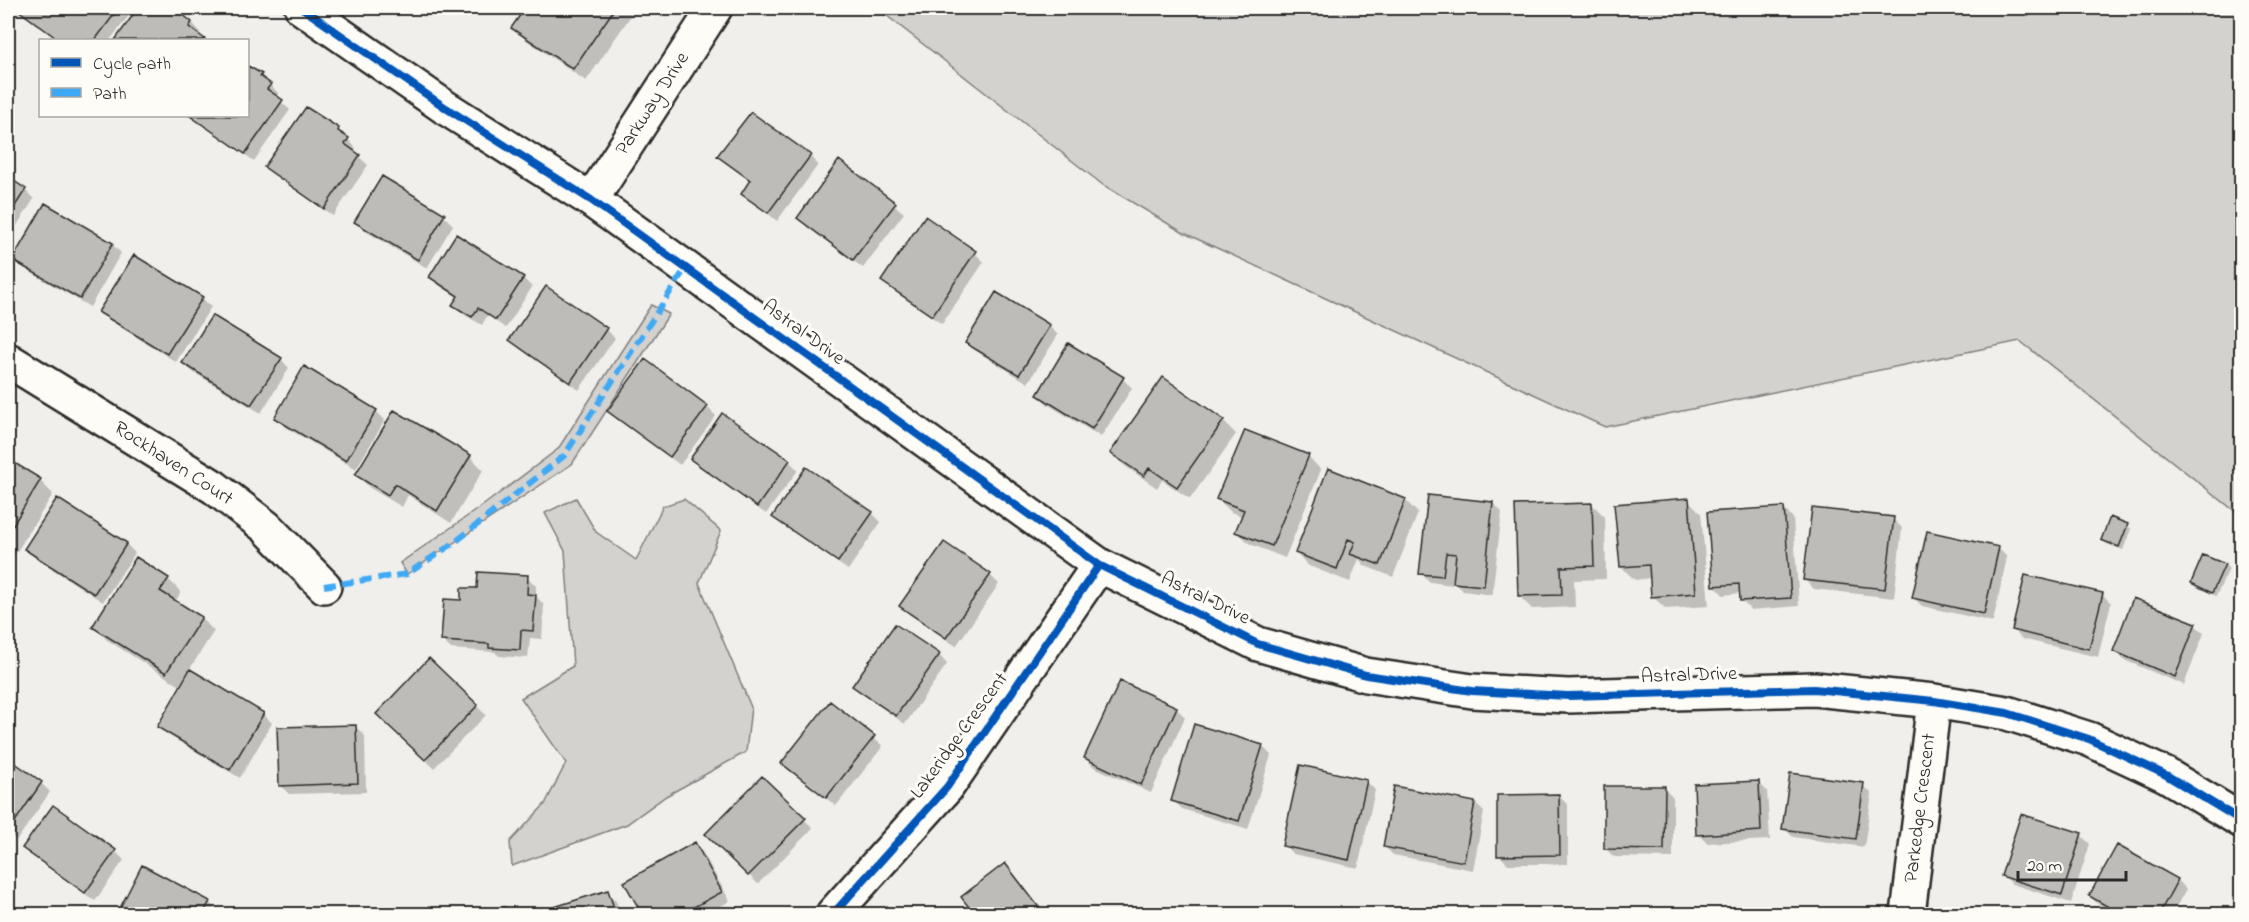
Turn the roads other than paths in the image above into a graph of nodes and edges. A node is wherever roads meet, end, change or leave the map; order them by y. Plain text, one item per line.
1 (303, 8) edge
2 (715, 8) edge
3 (591, 200) junction
4 (8, 360) edge
5 (1099, 565) junction
6 (324, 586) dead end
7 (1934, 701) junction
8 (2241, 821) edge
9 (833, 915) edge
10 (1908, 915) edge

1 - 3 street, Astral Drive
2 - 3 street, Parkway Drive
3 - 5 street, Astral Drive
4 - 6 street, Rockhaven Court
5 - 7 street, Astral Drive
5 - 9 street, Lakeridge Crescent
7 - 8 street, Astral Drive
7 - 10 street, Parkedge Crescent

